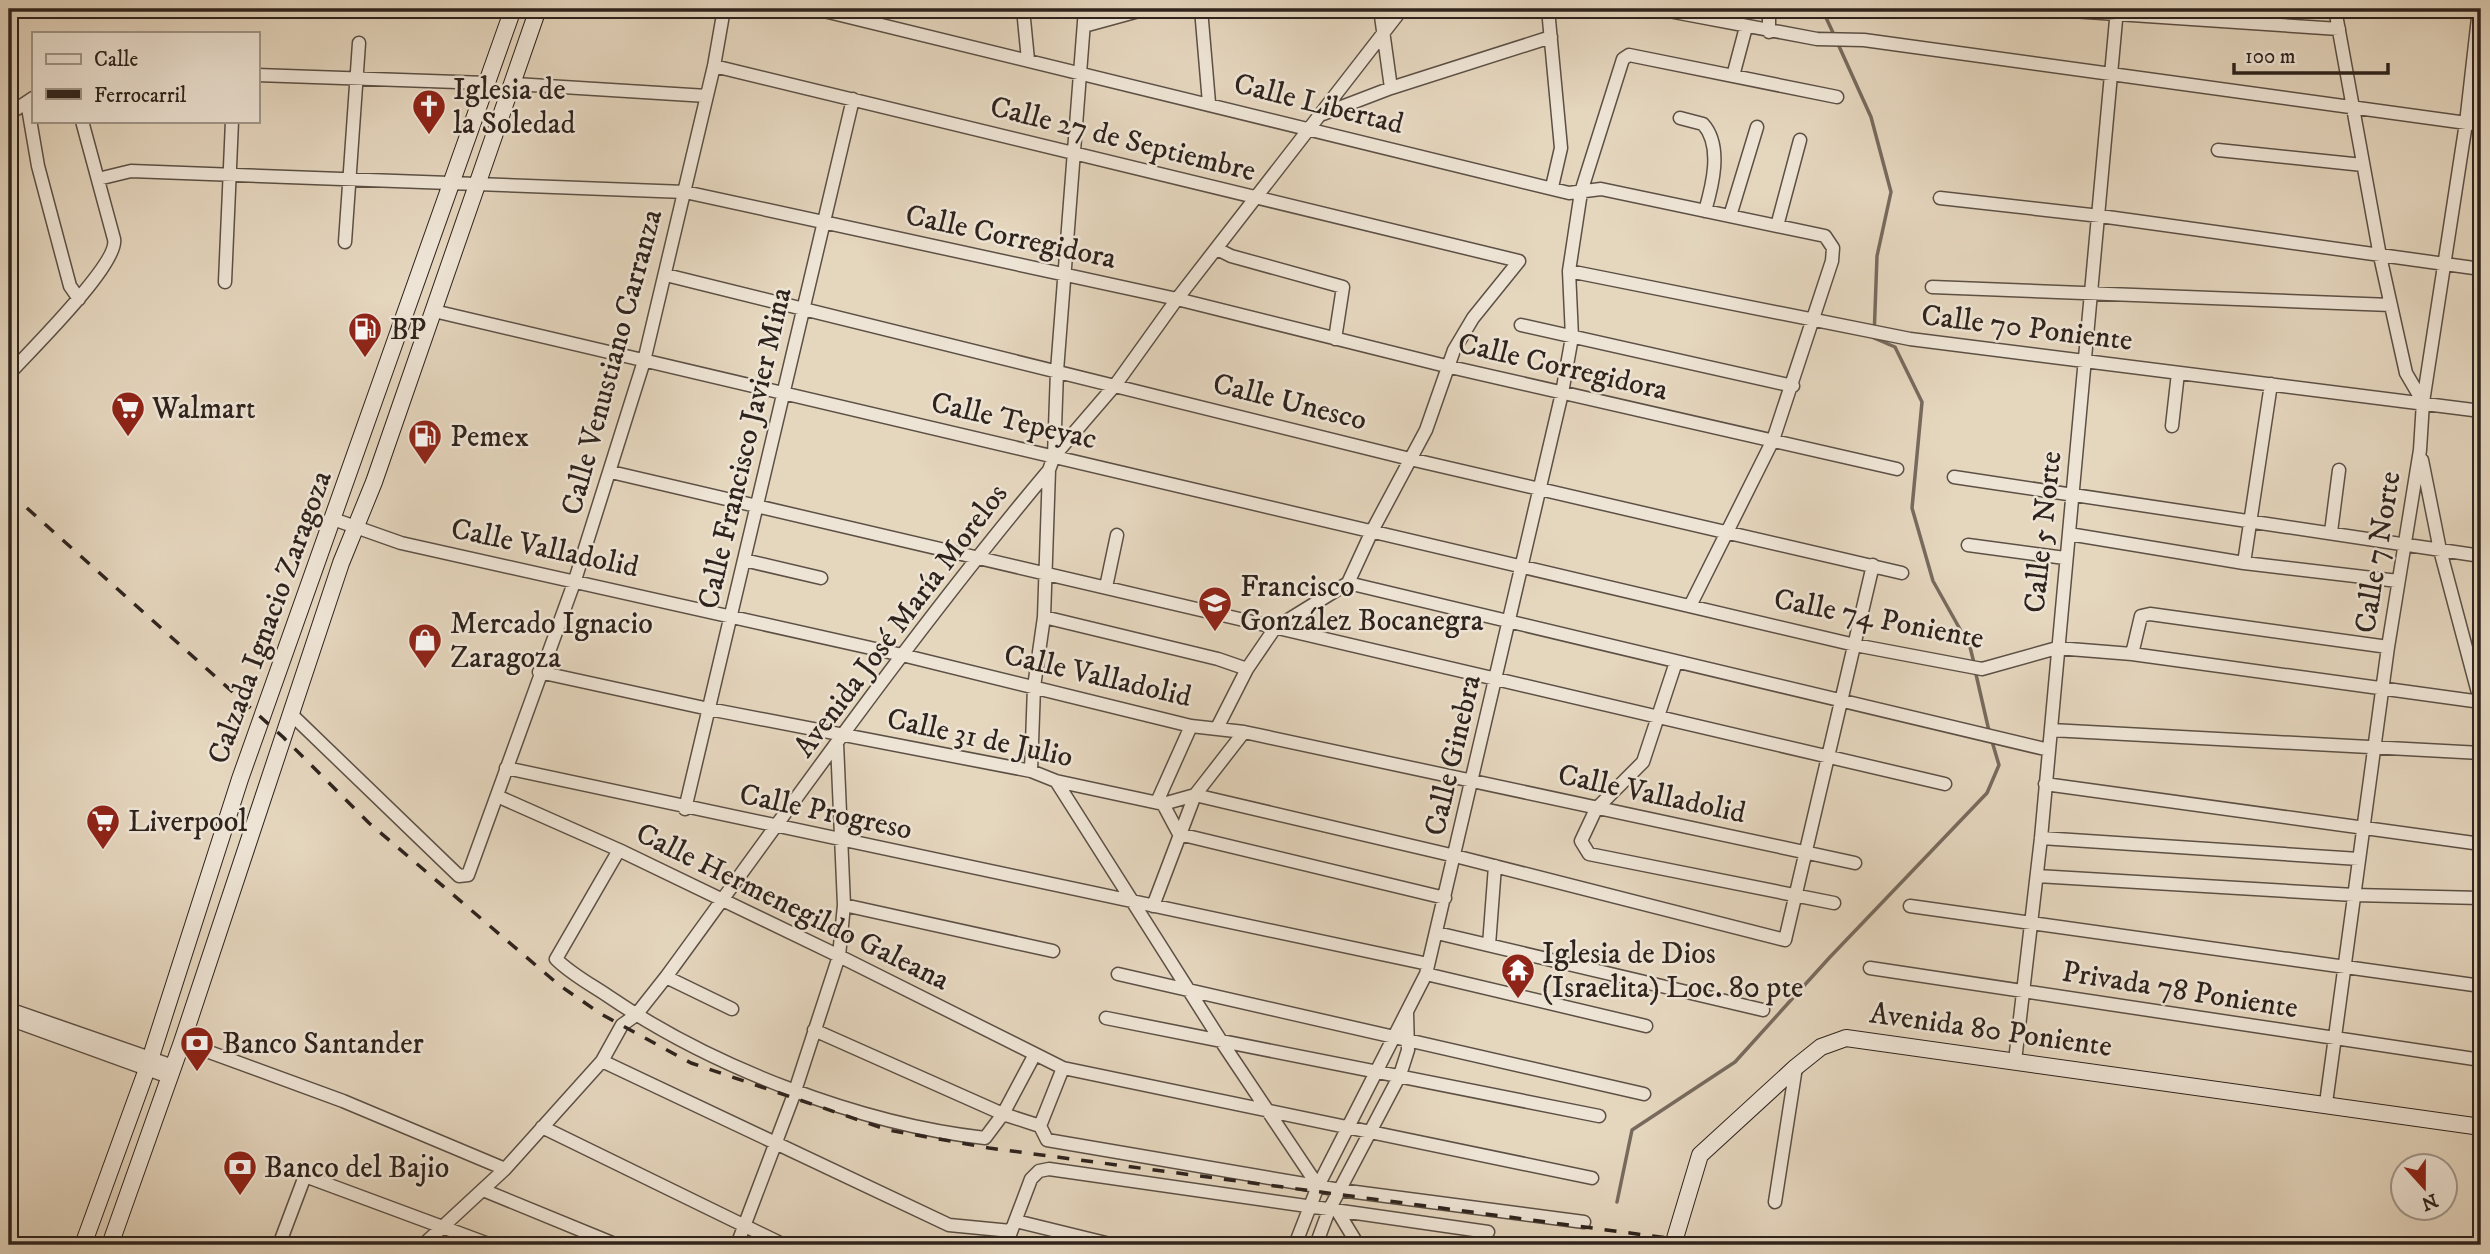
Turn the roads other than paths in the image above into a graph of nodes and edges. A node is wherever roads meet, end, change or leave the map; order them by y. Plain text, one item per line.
1 (513, 9) edge
2 (538, 9) edge
3 (724, 9) edge
4 (816, 9) edge
5 (1023, 9) edge
6 (1085, 9) edge
7 (1146, 9) edge
8 (1201, 9) edge
9 (1380, 9) edge
10 (1402, 9) edge
11 (1548, 9) edge
12 (1769, 9) edge
13 (2042, 9) edge
14 (2335, 9) edge
15 (2479, 9) edge
16 (2117, 11) edge
17 (1674, 12) dead end
18 (1706, 14) edge
19 (1084, 26) junction
20 (1746, 27) junction
21 (2339, 29) junction
22 (1769, 32) junction
23 (1382, 33) junction
24 (1551, 37) junction
25 (359, 44) dead end
26 (1028, 60) junction
27 (714, 66) junction
28 (1081, 71) junction
29 (2110, 74) junction
30 (259, 75) edge
31 (1733, 76) junction
32 (356, 78) junction
33 (486, 83) junction
34 (515, 84) junction
35 (1391, 88) junction
36 (707, 96) junction
37 (1837, 97) dead end
38 (853, 99) junction
39 (30, 100) edge
40 (1209, 103) junction
41 (2352, 109) junction
42 (9, 114) edge
43 (1323, 114) junction
44 (1680, 118) dead end
45 (33, 122) edge
46 (82, 122) edge
47 (232, 122) edge
48 (2466, 123) junction
49 (2481, 125) edge
50 (1757, 127) dead end
51 (1312, 128) junction
52 (1800, 140) dead end
53 (2218, 150) dead end
54 (1075, 152) junction
55 (2363, 165) junction
56 (229, 174) junction
57 (98, 179) junction
58 (348, 179) junction
59 (451, 183) junction
60 (477, 185) junction
61 (1552, 187) junction
62 (684, 192) junction
63 (1581, 192) junction
64 (1940, 198) dead end
65 (1255, 199) junction
66 (1705, 211) junction
67 (1730, 216) junction
68 (2100, 216) junction
69 (825, 222) junction
70 (1777, 226) junction
71 (345, 242) dead end
72 (1217, 249) junction
73 (2380, 256) junction
74 (2445, 264) junction
75 (2481, 269) edge
76 (1569, 271) junction
77 (1065, 274) junction
78 (666, 275) junction
79 (225, 282) dead end
80 (1932, 287) dead end
81 (2092, 293) junction
82 (79, 299) junction
83 (1177, 299) junction
84 (2391, 305) junction
85 (804, 310) junction
86 (434, 311) junction
87 (1813, 319) junction
88 (1521, 325) dead end
89 (1572, 337) junction
90 (1335, 339) junction
91 (644, 361) junction
92 (2086, 362) junction
93 (1446, 366) junction
94 (1057, 370) junction
95 (2178, 373) junction
96 (9, 374) edge
97 (1116, 384) junction
98 (2271, 384) junction
99 (1793, 386) junction
100 (784, 392) junction
101 (1562, 393) junction
102 (2423, 402) junction
103 (2481, 411) edge
104 (2172, 426) dead end
105 (1773, 440) junction
106 (2420, 450) junction
107 (1054, 456) junction
108 (1409, 459) junction
109 (1897, 469) dead end
110 (1049, 470) junction
111 (2339, 470) dead end
112 (611, 472) junction
113 (1954, 477) dead end
114 (1539, 488) junction
115 (2072, 494) junction
116 (756, 506) junction
117 (2250, 522) junction
118 (332, 524) junction
119 (355, 528) junction
120 (1372, 531) junction
121 (1728, 532) junction
122 (2331, 532) junction
123 (2069, 534) junction
124 (1118, 535) dead end
125 (2405, 544) junction
126 (1968, 545) dead end
127 (2440, 550) junction
128 (977, 556) junction
129 (2481, 556) edge
130 (2065, 558) junction
131 (744, 560) junction
132 (341, 563) junction
133 (2244, 563) junction
134 (1521, 565) junction
135 (1873, 565) junction
136 (1045, 573) junction
137 (1902, 573) dead end
138 (821, 578) dead end
139 (575, 580) junction
140 (2398, 581) junction
141 (1348, 583) junction
142 (1106, 587) junction
143 (1690, 606) junction
144 (732, 616) junction
145 (1044, 617) junction
146 (1509, 623) junction
147 (1275, 628) junction
148 (1855, 645) junction
149 (2388, 647) junction
150 (2057, 648) junction
151 (2132, 654) junction
152 (902, 655) junction
153 (1676, 662) junction
154 (1247, 669) junction
155 (539, 672) junction
156 (1496, 682) junction
157 (1034, 687) junction
158 (2384, 689) junction
159 (1842, 699) junction
160 (2481, 703) edge
161 (709, 709) junction
162 (290, 714) junction
163 (1659, 717) junction
164 (1191, 726) junction
165 (1217, 728) junction
166 (2052, 730) junction
167 (1244, 732) junction
168 (840, 739) junction
169 (2375, 748) junction
170 (2049, 750) junction
171 (2481, 753) edge
172 (1829, 756) junction
173 (506, 768) junction
174 (1031, 771) junction
175 (1056, 781) junction
176 (1472, 782) junction
177 (1945, 784) dead end
178 (2045, 784) junction
179 (1195, 795) junction
180 (497, 796) junction
181 (1160, 803) junction
182 (685, 809) junction
183 (1596, 809) junction
184 (778, 827) junction
185 (2364, 828) junction
186 (1179, 834) junction
187 (2041, 838) junction
188 (841, 841) junction
189 (2481, 844) edge
190 (619, 850) junction
191 (1807, 852) junction
192 (1455, 856) junction
193 (2359, 859) junction
194 (1855, 863) dead end
195 (1495, 866) junction
196 (2037, 876) junction
197 (1797, 894) junction
198 (2354, 895) junction
199 (1445, 898) junction
200 (2481, 898) edge
201 (721, 901) junction
202 (1135, 902) junction
203 (1834, 903) dead end
204 (844, 905) junction
205 (1153, 906) junction
206 (1910, 906) dead end
207 (2032, 925) junction
208 (1437, 933) junction
209 (1489, 945) junction
210 (1053, 951) dead end
211 (839, 956) junction
212 (1870, 968) dead end
213 (2344, 968) junction
214 (1427, 969) junction
215 (1118, 974) dead end
216 (666, 977) junction
217 (2481, 986) edge
218 (1188, 989) junction
219 (2024, 992) junction
220 (9, 1009) edge
221 (732, 1009) dead end
222 (1763, 1010) dead end
223 (1407, 1013) junction
224 (636, 1016) junction
225 (1106, 1018) dead end
226 (9, 1019) edge
227 (1646, 1026) dead end
228 (814, 1030) junction
229 (1393, 1034) junction
230 (1408, 1039) junction
231 (2335, 1039) junction
232 (1221, 1041) junction
233 (182, 1042) junction
234 (1035, 1055) junction
235 (2481, 1060) edge
236 (602, 1061) junction
237 (2015, 1061) junction
238 (149, 1064) junction
239 (1796, 1067) junction
240 (1063, 1068) junction
241 (1375, 1071) junction
242 (171, 1072) junction
243 (1401, 1075) junction
244 (795, 1089) junction
245 (1644, 1094) dead end
246 (2326, 1103) junction
247 (1266, 1108) junction
248 (1003, 1114) junction
249 (1599, 1116) dead end
250 (1040, 1126) junction
251 (1348, 1126) junction
252 (542, 1127) junction
253 (2481, 1127) edge
254 (1372, 1131) junction
255 (774, 1145) junction
256 (505, 1169) junction
257 (1592, 1178) dead end
258 (1318, 1186) junction
259 (483, 1190) junction
260 (1340, 1190) junction
261 (1775, 1202) dead end
262 (1309, 1206) junction
263 (1333, 1211) junction
264 (1584, 1222) dead end
265 (442, 1226) junction
266 (1013, 1226) junction
267 (743, 1227) junction
268 (1488, 1232) dead end
269 (426, 1244) edge
270 (83, 1245) edge
271 (110, 1245) edge
272 (279, 1245) edge
273 (491, 1245) edge
274 (617, 1245) edge
275 (737, 1245) edge
276 (784, 1245) edge
277 (1006, 1245) edge
278 (1114, 1245) edge
279 (1295, 1245) edge
280 (1316, 1245) edge
281 (1358, 1245) edge
282 (1673, 1245) edge

1 - 33 main road, Calzada Ignacio Zaragoza
2 - 34 main road, Calzada Ignacio Zaragoza
3 - 27 street, Calle Venustiano Carranza
4 - 26 street, Calle Libertad
5 - 26 street
6 - 19 street
7 - 19 street
8 - 40 street
9 - 23 street
10 - 23 street, Avenida José María Morelos
11 - 24 street
12 - 22 street
13 - 16 street
14 - 21 street
15 - 48 street, Calle 7 Norte
16 - 21 street
16 - 29 street, Calle 5 Norte
17 - 18 street
18 - 20 street
19 - 28 street
20 - 22 street
20 - 31 street
21 - 41 street
22 - 29 street
23 - 35 street
23 - 43 street, Avenida José María Morelos
24 - 35 street
24 - 61 street
25 - 32 street
26 - 28 street, Calle Libertad
27 - 36 street, Calle Venustiano Carranza
27 - 38 street, Calle 27 de Septiembre
28 - 40 street, Calle Libertad
28 - 54 street
29 - 41 street
29 - 68 street, Calle 5 Norte
30 - 32 street
31 - 37 street
31 - 63 street, Calle Ginebra
32 - 33 street
32 - 58 street
33 - 59 main road, Calzada Ignacio Zaragoza
34 - 36 street
34 - 60 main road, Calzada Ignacio Zaragoza
35 - 43 street
36 - 62 street, Calle Venustiano Carranza
38 - 54 street, Calle 27 de Septiembre
38 - 69 street, Calle Francisco Javier Mina
39 - 42 street
40 - 51 street, Calle Libertad
41 - 48 street
41 - 55 street
43 - 51 street, Avenida José María Morelos
44 - 66 street
45 - 82 street
46 - 57 street
47 - 56 street
48 - 49 street
48 - 74 street, Calle 7 Norte
50 - 67 street
51 - 61 street, Calle Libertad
51 - 65 street, Avenida José María Morelos
52 - 70 street
53 - 55 street
54 - 65 street, Calle 27 de Septiembre
54 - 77 street
55 - 73 street
56 - 57 street, Calle Corregidora
56 - 58 street, Calle Corregidora
56 - 79 street
57 - 82 street
58 - 59 street, Calle Corregidora
58 - 71 street
59 - 60 street, Calle Corregidora
59 - 118 main road, Calzada Ignacio Zaragoza
60 - 62 street, Calle Corregidora
60 - 86 main road, Calzada Ignacio Zaragoza
61 - 63 street, Calle Libertad
62 - 69 street, Calle Corregidora
62 - 78 street, Calle Venustiano Carranza
63 - 66 street, Calle Libertad
63 - 76 street, Calle Ginebra
64 - 68 street
65 - 72 street, Avenida José María Morelos
65 - 93 street, Calle 27 de Septiembre
66 - 67 street, Calle Libertad
67 - 70 street, Calle Libertad
68 - 73 street
68 - 81 street, Calle 5 Norte
69 - 77 street, Calle Corregidora
69 - 85 street, Calle Francisco Javier Mina
70 - 87 street, Calle Libertad
72 - 83 street, Avenida José María Morelos
72 - 90 street
73 - 74 street
73 - 84 street
74 - 75 street
74 - 102 street, Calle 7 Norte
76 - 87 street, Calle 70 Poniente
76 - 89 street, Calle Ginebra
77 - 83 street, Calle Corregidora
77 - 94 street
78 - 85 street, Calle Unesco
78 - 91 street, Calle Venustiano Carranza
80 - 81 street
81 - 84 street
81 - 92 street, Calle 5 Norte
82 - 96 street
83 - 90 street, Calle Corregidora
83 - 97 street, Avenida José María Morelos
84 - 102 street
85 - 94 street, Calle Unesco
85 - 100 street, Calle Francisco Javier Mina
86 - 91 street, Calle Tepeyac
86 - 119 main road, Calzada Ignacio Zaragoza
87 - 92 street, Calle 70 Poniente
87 - 99 street
88 - 89 street
89 - 99 street
89 - 101 street, Calle Ginebra
90 - 93 street, Calle Corregidora
91 - 100 street, Calle Tepeyac
91 - 112 street, Calle Venustiano Carranza
92 - 95 street, Calle 70 Poniente
92 - 115 street, Calle 5 Norte
93 - 101 street, Calle Corregidora
93 - 108 street
94 - 97 street, Calle Unesco
94 - 107 street
95 - 98 street, Calle 70 Poniente
95 - 104 street
97 - 107 street, Avenida José María Morelos
97 - 108 street, Calle Unesco
98 - 102 street, Calle 70 Poniente
98 - 117 street
99 - 105 street
100 - 107 street, Calle Tepeyac
100 - 116 street, Calle Francisco Javier Mina
101 - 105 street, Calle Corregidora
101 - 114 street, Calle Ginebra
102 - 103 street, Calle 70 Poniente
102 - 106 street, Calle 7 Norte
105 - 109 street, Calle Corregidora
105 - 121 street
106 - 125 street, Calle 7 Norte
106 - 127 street
107 - 110 street, Avenida José María Morelos
107 - 120 street, Calle Tepeyac
108 - 114 street, Calle Unesco
108 - 120 street
110 - 128 street, Avenida José María Morelos
110 - 136 street
111 - 122 street
112 - 116 street
112 - 139 street, Calle Venustiano Carranza
113 - 115 street
114 - 121 street, Calle Unesco
114 - 134 street, Calle Ginebra
115 - 117 street
115 - 123 street, Calle 5 Norte
116 - 128 street
116 - 131 street, Calle Francisco Javier Mina
117 - 122 street
117 - 133 street
118 - 119 street, Calle Valladolid
118 - 132 main road
118 - 238 main road, Calzada Ignacio Zaragoza
119 - 132 main road, Calzada Ignacio Zaragoza
119 - 139 street, Calle Valladolid
120 - 134 street, Calle Tepeyac
120 - 141 street
121 - 135 street, Calle Unesco
121 - 143 street
122 - 125 street
123 - 130 street, Calle 5 Norte
123 - 133 street
124 - 142 street
125 - 127 street
125 - 140 street, Calle 7 Norte
126 - 130 street
127 - 129 street
127 - 160 street
128 - 136 street
128 - 152 street, Avenida José María Morelos
130 - 150 street, Calle 5 Norte
131 - 138 street
131 - 144 street, Calle Francisco Javier Mina
132 - 162 main road, Calzada Ignacio Zaragoza
133 - 140 street
134 - 143 street, Calle 74 Poniente
134 - 146 street, Calle Ginebra
135 - 137 street, Calle Unesco
135 - 148 street
136 - 142 street
136 - 145 street
139 - 144 street, Calle Valladolid
139 - 155 street, Calle Venustiano Carranza
140 - 149 street, Calle 7 Norte
141 - 146 street
141 - 147 street
142 - 147 street
143 - 148 street, Calle 74 Poniente
144 - 152 street, Calle Valladolid
144 - 161 street, Calle Francisco Javier Mina
145 - 154 street
145 - 157 street
146 - 153 street
146 - 156 street, Calle Ginebra
147 - 154 street
147 - 156 street
148 - 150 street, Calle 74 Poniente
148 - 159 street
149 - 151 street
149 - 158 street, Calle 7 Norte
150 - 151 street, Calle 74 Poniente
150 - 166 street, Calle 5 Norte
151 - 158 street, Calle 74 Poniente
152 - 157 street, Calle Valladolid
152 - 168 street, Avenida José María Morelos
153 - 159 street
153 - 163 street
154 - 165 street
155 - 161 street, Calle 31 de Julio
155 - 173 street, Calle Venustiano Carranza
156 - 163 street
156 - 176 street, Calle Ginebra
157 - 164 street, Calle Valladolid
157 - 174 street
158 - 160 street, Calle 74 Poniente
158 - 169 street, Calle 7 Norte
159 - 170 street
159 - 172 street
161 - 168 street, Calle 31 de Julio
161 - 182 street, Calle Francisco Javier Mina
162 - 180 street, Calle Venustiano Carranza
162 - 233 main road, Calzada Ignacio Zaragoza
163 - 172 street
163 - 183 street
164 - 165 street, Calle Valladolid
164 - 181 street
165 - 167 street, Calle Valladolid
166 - 169 street
166 - 170 street, Calle 5 Norte
167 - 176 street, Calle Valladolid
167 - 179 street
168 - 174 street, Calle 31 de Julio
168 - 184 street, Avenida José María Morelos
168 - 188 street
169 - 171 street
169 - 185 street, Calle 7 Norte
170 - 178 street, Calle 5 Norte
172 - 177 street
172 - 191 street
173 - 180 street, Calle Venustiano Carranza
173 - 182 street, Calle Progreso
174 - 175 street, Calle 31 de Julio
175 - 181 street, Calle 31 de Julio
175 - 202 street
176 - 183 street, Calle Valladolid
176 - 192 street, Calle Ginebra
178 - 185 street
178 - 187 street, Calle 5 Norte
179 - 181 street, Calle 31 de Julio
179 - 186 street
179 - 192 street
180 - 190 street, Calle Hermenegildo Galeana
181 - 186 street
182 - 184 street, Calle Progreso
183 - 191 street, Calle Valladolid
183 - 197 street
184 - 188 street, Calle Progreso
184 - 201 street, Avenida José María Morelos
185 - 189 street
185 - 193 street, Calle 7 Norte
186 - 199 street
186 - 205 street
187 - 193 street
187 - 196 street, Calle 5 Norte
188 - 202 street, Calle Progreso
188 - 204 street
190 - 201 street, Calle Hermenegildo Galeana
190 - 224 street
191 - 194 street, Calle Valladolid
191 - 197 street
192 - 195 street
192 - 199 street, Calle Ginebra
193 - 198 street, Calle 7 Norte
195 - 197 street
195 - 209 street
196 - 198 street
196 - 207 street, Calle 5 Norte
197 - 203 street
198 - 200 street
198 - 213 street, Calle 7 Norte
199 - 208 street, Calle Ginebra
201 - 211 street, Calle Hermenegildo Galeana
201 - 216 street, Avenida José María Morelos
202 - 205 street, Calle Progreso
202 - 218 street
204 - 210 street
204 - 211 street
205 - 214 street, Calle Progreso
206 - 207 street
207 - 213 street
207 - 219 street, Calle 5 Norte
208 - 209 street
208 - 214 street, Calle Ginebra
209 - 222 street
211 - 228 street
211 - 234 street, Calle Hermenegildo Galeana
212 - 219 street, Privada 78 Poniente
213 - 217 street
213 - 231 street, Calle 7 Norte
214 - 223 street, Calle Ginebra
214 - 227 street, Calle Progreso
215 - 218 street
216 - 221 street
216 - 224 street, Avenida José María Morelos
218 - 229 street
218 - 232 street
219 - 231 street, Privada 78 Poniente
219 - 237 street, Calle 5 Norte
220 - 238 street
223 - 229 street, Calle Ginebra
223 - 230 street, Calle Ginebra
224 - 236 street, Avenida José María Morelos
224 - 244 street
225 - 232 street
226 - 238 street
228 - 244 street
228 - 248 street
229 - 230 street
229 - 241 street, Calle Ginebra
230 - 243 street, Calle Ginebra
230 - 245 street
231 - 235 street, Privada 78 Poniente
231 - 246 street, Calle 7 Norte
232 - 241 street
232 - 247 street
233 - 242 main road, Calzada Ignacio Zaragoza
233 - 256 street
234 - 240 street, Calle Hermenegildo Galeana
234 - 248 street
236 - 252 street, Avenida José María Morelos
236 - 255 street
237 - 239 main road, Avenida 80 Poniente
237 - 246 main road, Avenida 80 Poniente
238 - 242 street
238 - 270 main road, Calzada Ignacio Zaragoza
239 - 261 street
239 - 282 main road, Avenida 80 Poniente
240 - 247 street, Calle Hermenegildo Galeana
240 - 250 street
241 - 243 street
241 - 251 street, Calle Ginebra
242 - 271 main road, Calzada Ignacio Zaragoza
243 - 249 street
243 - 254 street, Calle Ginebra
244 - 248 street
244 - 255 street
246 - 253 main road, Avenida 80 Poniente
247 - 251 street, Calle Hermenegildo Galeana
247 - 258 street
248 - 250 street
250 - 258 street
251 - 254 street, Calle Hermenegildo Galeana
251 - 258 street, Calle Ginebra
252 - 256 street, Avenida José María Morelos
252 - 267 street
254 - 257 street, Calle Hermenegildo Galeana
254 - 260 street, Calle Ginebra
255 - 266 street
255 - 267 street
256 - 259 street, Avenida José María Morelos
258 - 260 street
258 - 262 street, Calle Ginebra
259 - 265 street, Avenida José María Morelos
259 - 274 street
260 - 263 street, Calle Ginebra
260 - 264 street
262 - 263 street
262 - 266 street
262 - 279 street, Calle Ginebra
263 - 268 street
263 - 280 street, Calle Ginebra
263 - 281 street
265 - 269 street, Avenida José María Morelos
265 - 272 street
265 - 273 street
266 - 277 street
266 - 278 street
267 - 275 street
267 - 276 street

